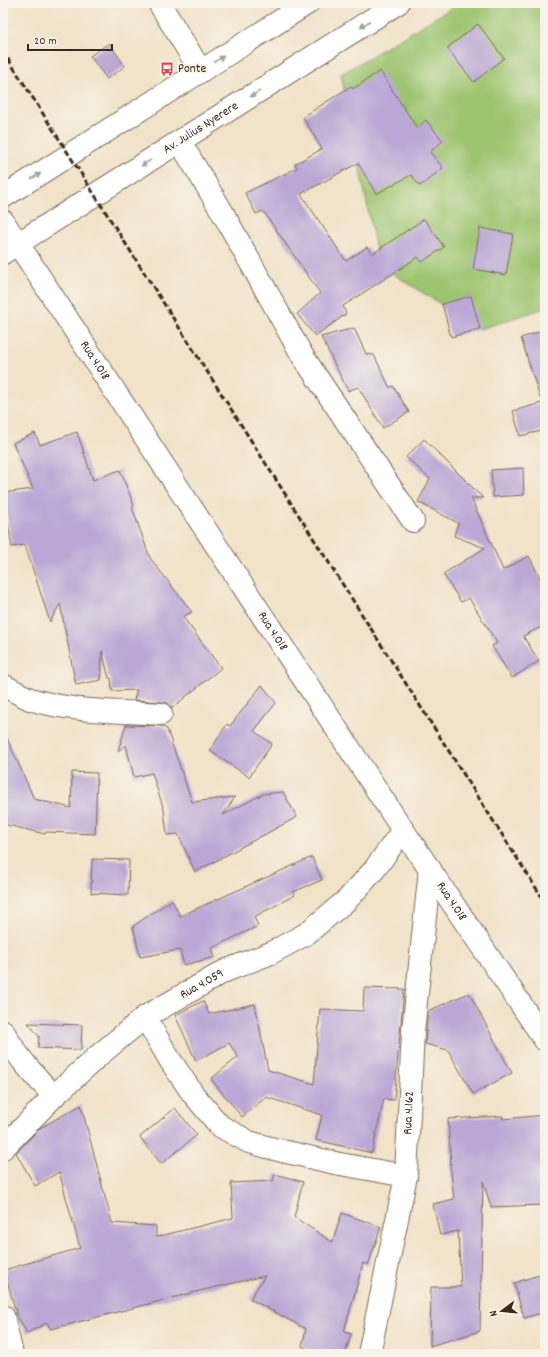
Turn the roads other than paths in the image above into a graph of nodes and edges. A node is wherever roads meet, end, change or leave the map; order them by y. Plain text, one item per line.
1 (159, 3) edge
2 (308, 3) edge
3 (398, 3) edge
4 (201, 71) junction
5 (180, 142) junction
6 (3, 197) edge
7 (3, 221) edge
8 (11, 249) edge
9 (413, 521) dead end
10 (3, 685) edge
11 (161, 714) dead end
12 (403, 830) junction
13 (430, 869) junction
14 (145, 1017) junction
15 (3, 1031) edge
16 (545, 1040) edge
17 (54, 1096) junction
18 (3, 1148) edge
19 (406, 1176) junction
20 (3, 1316) edge
21 (12, 1354) edge
22 (368, 1354) edge

1 - 4 street
4 -> 2 street
3 -> 5 street, Av. Julius Nyerere
6 -> 4 street
5 -> 8 street, Av. Julius Nyerere
5 - 9 street
7 - 8 street, Rua 4.018
8 - 12 street, Rua 4.018
10 - 11 street
12 - 13 street, Rua 4.018
12 - 14 street, Rua 4.059
13 - 16 street, Rua 4.018
13 - 19 street, Rua 4.162
14 - 17 street, Rua 4.059
14 - 19 street
15 - 17 street
17 - 18 street, Rua 4.059
19 - 22 street, Rua 4.162
20 - 21 street

